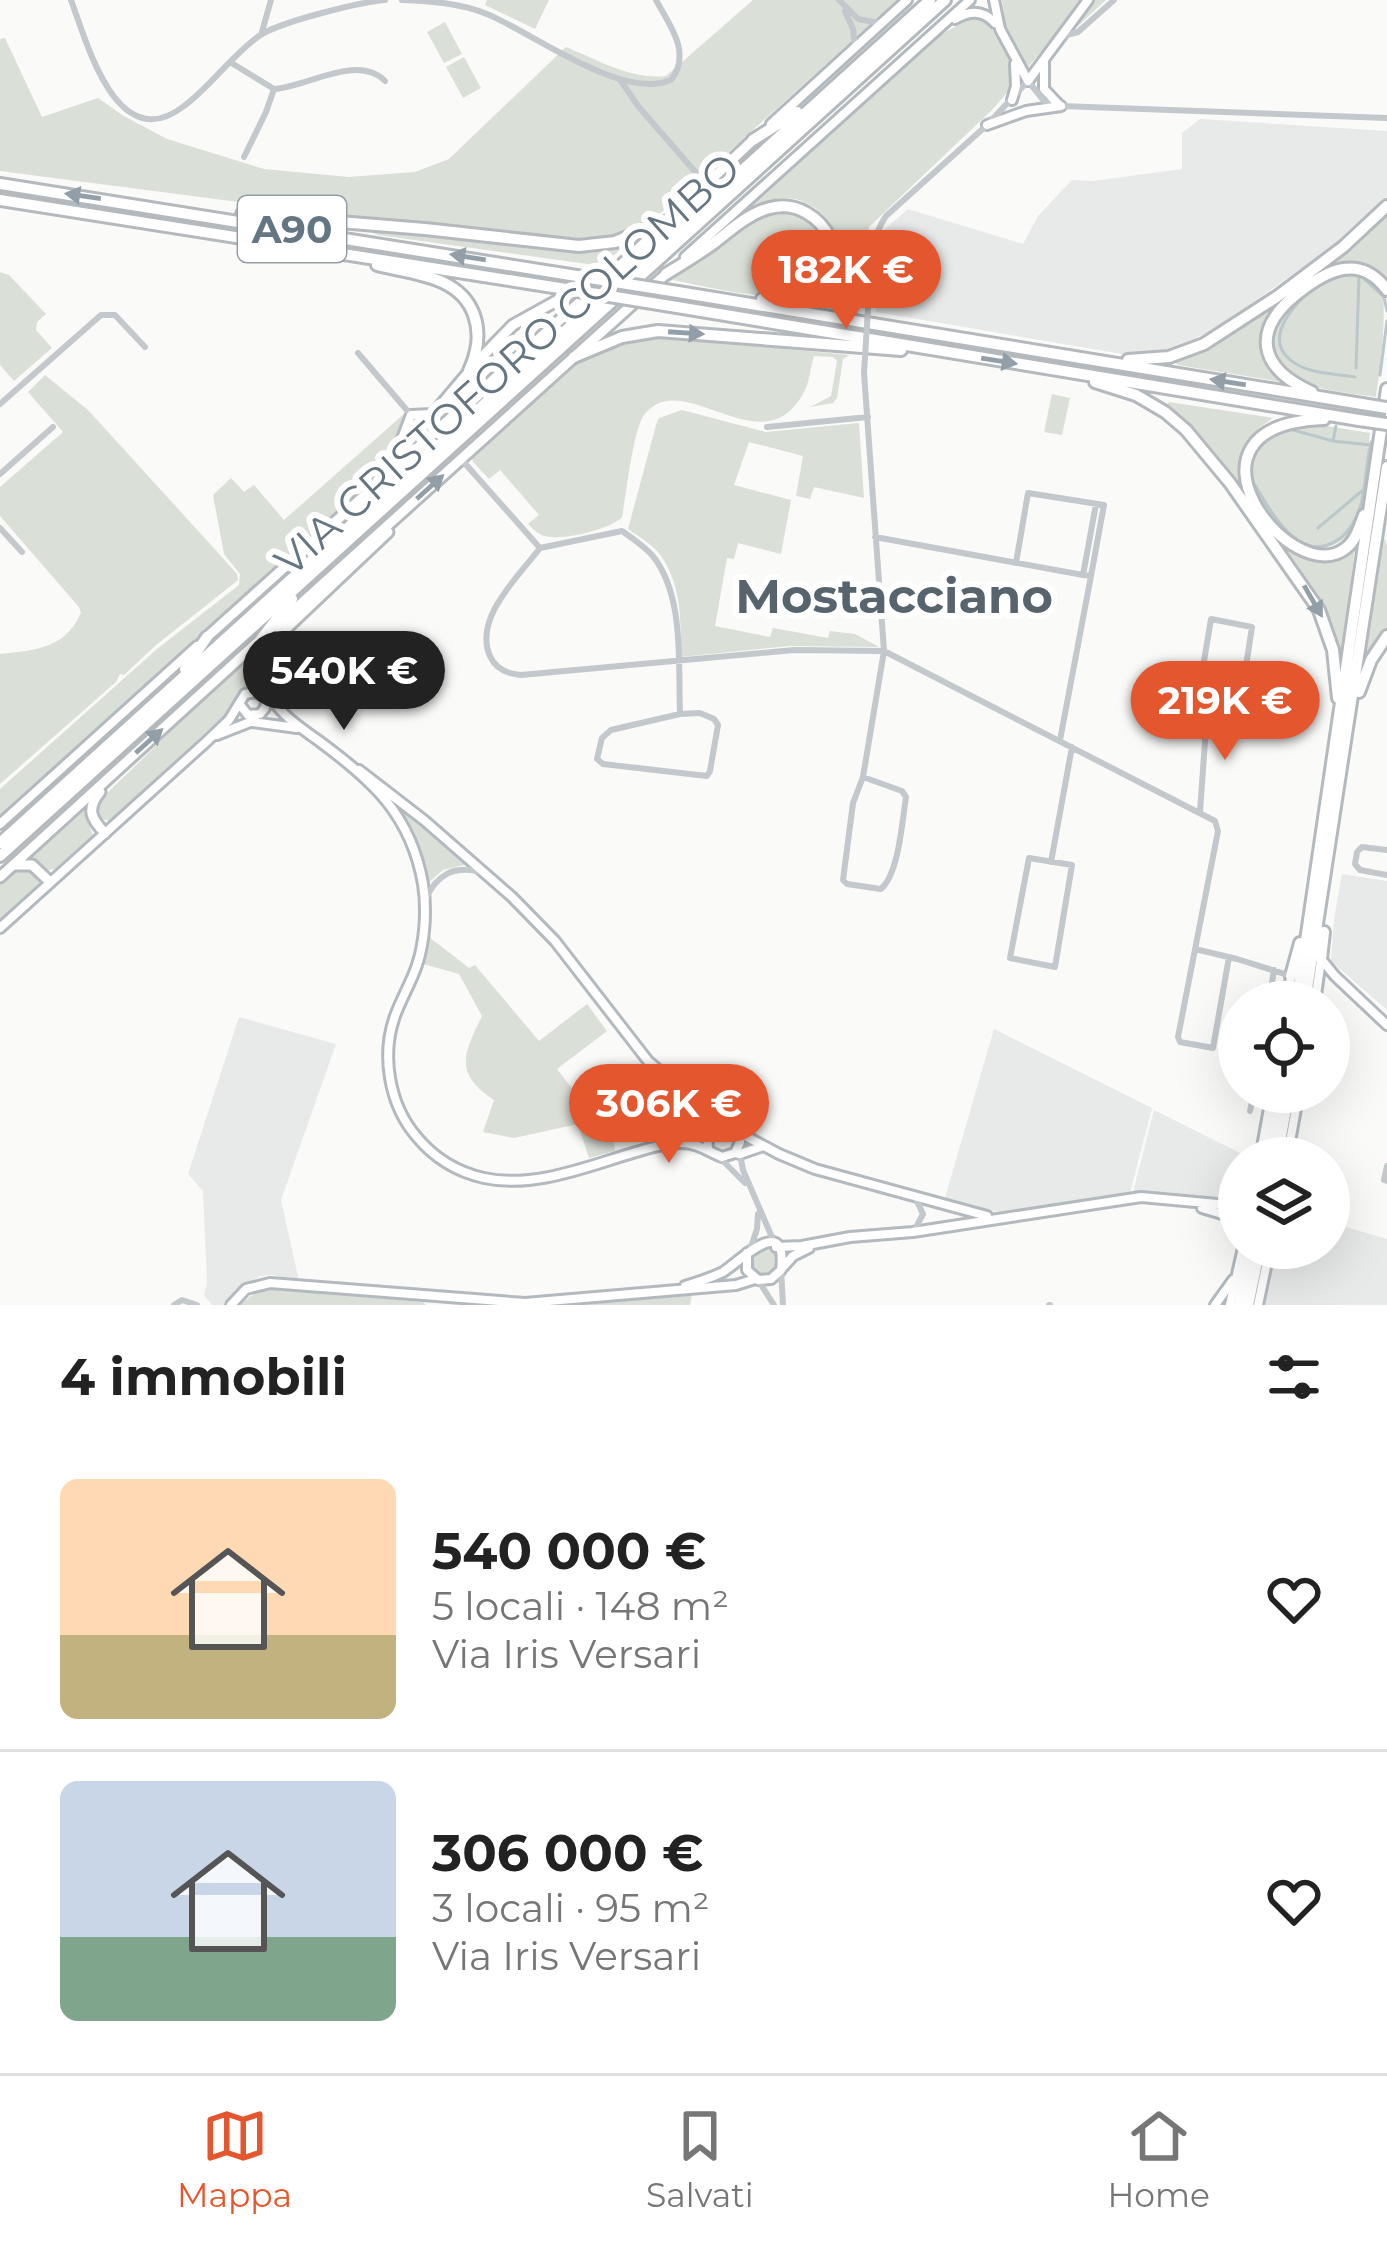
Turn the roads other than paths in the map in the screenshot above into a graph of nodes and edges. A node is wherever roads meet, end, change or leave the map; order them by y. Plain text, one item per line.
1 (70, 0) edge
2 (271, 0) edge
3 (385, 0) edge
4 (402, 0) edge
5 (656, 0) edge
6 (907, 0) edge
7 (930, 0) edge
8 (945, 0) edge
9 (970, 0) edge
10 (994, 0) edge
11 (1088, 0) edge
12 (1114, 0) edge
13 (470, 4) edge
14 (841, 4) edge
15 (882, 22) junction
16 (1000, 29) junction
17 (935, 32) junction
18 (261, 35) junction
19 (1063, 36) junction
20 (855, 47) junction
21 (1014, 56) junction
22 (1044, 60) junction
23 (230, 62) junction
24 (619, 78) junction
25 (385, 81) dead end
26 (1028, 81) junction
27 (274, 89) junction
28 (830, 91) junction
29 (1012, 100) junction
30 (1060, 106) junction
31 (1387, 118) edge
32 (987, 125) junction
33 (753, 140) junction
34 (244, 157) dead end
35 (705, 183) junction
36 (0, 184) edge
37 (0, 200) edge
38 (1387, 206) edge
39 (165, 208) junction
40 (664, 222) junction
41 (340, 252) junction
42 (622, 265) junction
43 (666, 274) junction
44 (1387, 290) edge
45 (715, 298) junction
46 (145, 347) dead end
47 (940, 351) junction
48 (358, 353) dead end
49 (574, 357) junction
50 (1102, 362) junction
51 (1045, 368) junction
52 (469, 371) junction
53 (1387, 389) edge
54 (1344, 401) junction
55 (0, 403) edge
56 (1387, 409) edge
57 (433, 413) junction
58 (411, 416) junction
59 (868, 417) junction
60 (1355, 419) junction
61 (1387, 424) edge
62 (53, 427) dead end
63 (767, 427) dead end
64 (394, 459) junction
65 (461, 459) junction
66 (1387, 467) edge
67 (0, 474) edge
68 (365, 493) junction
69 (1377, 493) junction
70 (398, 515) junction
71 (0, 528) edge
72 (875, 537) junction
73 (1387, 538) edge
74 (540, 548) junction
75 (22, 552) dead end
76 (333, 555) junction
77 (1016, 563) junction
78 (1087, 576) junction
79 (1387, 636) edge
80 (207, 637) junction
81 (261, 639) junction
82 (884, 650) junction
83 (678, 661) junction
84 (163, 695) junction
85 (269, 698) junction
86 (241, 705) junction
87 (1207, 712) junction
88 (680, 714) junction
89 (253, 719) junction
90 (1344, 719) junction
91 (304, 730) junction
92 (1060, 740) junction
93 (206, 742) junction
94 (1072, 746) junction
95 (863, 777) junction
96 (103, 783) junction
97 (396, 804) junction
98 (1200, 812) junction
99 (0, 824) edge
100 (106, 833) junction
101 (0, 843) edge
102 (1326, 846) junction
103 (1387, 850) edge
104 (0, 856) edge
105 (1051, 862) junction
106 (13, 865) junction
107 (485, 872) junction
108 (1387, 875) edge
109 (0, 877) edge
110 (50, 882) junction
111 (425, 901) junction
112 (0, 928) edge
113 (1195, 949) junction
114 (1229, 957) junction
115 (1322, 958) junction
116 (1274, 970) junction
117 (1292, 976) junction
118 (1272, 981) edge
119 (1291, 981) edge
120 (1304, 981) edge
121 (1318, 981) edge
122 (1340, 981) edge
123 (1350, 991) edge
124 (1387, 1025) edge
125 (730, 1128) junction
126 (765, 1146) junction
127 (738, 1151) junction
128 (712, 1152) junction
129 (1387, 1166) edge
130 (1386, 1180) edge
131 (752, 1189) junction
132 (915, 1197) junction
133 (1184, 1202) junction
134 (758, 1204) junction
135 (1218, 1204) edge
136 (1218, 1213) edge
137 (996, 1218) junction
138 (913, 1232) junction
139 (818, 1244) junction
140 (776, 1246) junction
141 (749, 1251) junction
142 (782, 1269) junction
143 (1239, 1269) edge
144 (1247, 1269) edge
145 (1266, 1269) edge
146 (1237, 1273) junction
147 (757, 1279) junction
148 (678, 1288) junction
149 (174, 1305) edge
150 (197, 1305) edge
151 (231, 1305) edge
152 (778, 1305) edge
153 (1215, 1305) edge
154 (1239, 1305) edge
155 (1258, 1305) edge

1 - 23 street
2 - 18 street
3 - 18 street
4 - 13 street
5 - 24 street
6 - 15 street, VIA CRISTOFORO COLOMBO
7 - 28 highway, VIA CRISTOFORO COLOMBO
8 - 76 highway, VIA CRISTOFORO COLOMBO
9 - 17 street, VIA CRISTOFORO COLOMBO
10 - 16 street
11 - 19 street
12 - 19 street
13 - 24 street
14 - 15 street
14 - 20 street
15 - 20 street, VIA CRISTOFORO COLOMBO
16 - 17 street
16 - 21 street
17 - 43 street, VIA CRISTOFORO COLOMBO
18 - 23 street
19 - 22 street
20 - 33 street, VIA CRISTOFORO COLOMBO
21 - 22 street
21 - 26 street
21 - 29 street
22 - 26 street
22 - 30 street
23 - 27 street
24 - 35 street
25 - 27 street
26 - 29 street
26 - 30 street
27 - 34 street
28 - 33 highway
28 - 84 highway, VIA CRISTOFORO COLOMBO
29 - 32 street
30 - 31 street
30 - 32 street
32 - 59 street, bridge
33 - 35 main road, VIA CRISTOFORO COLOMBO
35 - 40 main road, VIA CRISTOFORO COLOMBO
39 -> 36 highway, A90
37 - 41 highway, A90
38 - 50 highway
39 - 40 highway
45 -> 39 highway, A90, bridge
40 - 42 main road, VIA CRISTOFORO COLOMBO
41 - 47 highway, A90, bridge
41 - 52 highway
42 - 52 main road
42 - 68 main road, VIA CRISTOFORO COLOMBO
43 - 45 highway
43 - 49 main road, VIA CRISTOFORO COLOMBO
44 - 54 highway
45 - 50 highway, A90
46 - 55 street
49 -> 47 highway
47 -> 51 highway, A90
48 - 58 street
49 - 65 main road, VIA CRISTOFORO COLOMBO
54 -> 50 highway, A90
51 - 60 highway, A90
51 -> 90 highway
52 - 57 street
53 - 69 highway
54 - 56 highway, A90, bridge
57 - 58 street
57 - 64 street
58 - 64 street
59 - 63 street
59 - 72 street
60 - 61 highway, A90, bridge
60 - 69 highway
62 - 67 street
64 - 68 street
70 -> 65 main road, VIA CRISTOFORO COLOMBO
65 - 74 street
66 - 69 highway
68 - 80 main road, VIA CRISTOFORO COLOMBO
69 - 73 highway
69 - 90 highway
70 - 81 main road, VIA CRISTOFORO COLOMBO
70 - 85 main road
71 - 75 street
72 - 77 street
72 - 82 street
74 - 83 street
74 - 83 street
76 - 81 highway
76 - 104 highway, VIA CRISTOFORO COLOMBO
77 - 78 street
77 - 78 street
78 - 92 street
79 - 90 highway
80 - 84 highway
80 - 99 street, VIA CRISTOFORO COLOMBO
96 -> 81 main road, VIA CRISTOFORO COLOMBO
82 - 83 street
82 - 92 street
82 - 95 street
83 - 88 street
84 - 101 highway, VIA CRISTOFORO COLOMBO
85 - 86 street
85 - 89 street
85 - 91 street
86 - 89 street
86 - 93 street
87 - 87 street
87 - 98 street
88 - 88 street
89 - 91 street
89 - 93 street
90 - 102 highway
91 - 97 street
92 - 94 street
93 - 100 street
94 - 98 street
94 - 105 street
95 - 95 street
96 - 100 main road
96 - 106 main road, VIA CRISTOFORO COLOMBO
97 - 107 street
97 - 111 street
98 - 113 street
100 - 110 street
102 - 115 highway
102 - 117 highway
102 - 120 highway
103 - 108 street
105 - 105 street
106 - 109 main road, VIA CRISTOFORO COLOMBO
106 - 110 main road
107 - 111 street
107 - 125 street
110 - 112 street
111 - 128 street
113 - 114 street
113 - 114 street
114 - 116 street
115 - 121 street
115 - 122 street
116 - 117 street
116 - 118 street
117 - 119 street
123 - 124 street
125 - 126 street
125 - 127 street
125 - 128 street
126 - 127 street
126 - 132 street
127 - 128 street
127 - 131 street
128 - 131 street
129 - 130 street
131 - 134 street
132 - 137 street
132 - 138 street
133 - 135 street
133 - 136 street
133 - 137 street
134 - 140 street
134 - 141 street
137 - 138 street
138 - 139 street
139 - 140 street
139 - 142 street
140 - 141 street
140 - 142 street
141 - 147 street
141 - 148 street
142 - 147 street
142 - 152 street
143 - 146 street
144 - 154 highway
145 - 155 street
146 - 153 street
146 - 154 street
147 - 148 street
147 - 152 street
148 - 151 street
149 - 150 street

